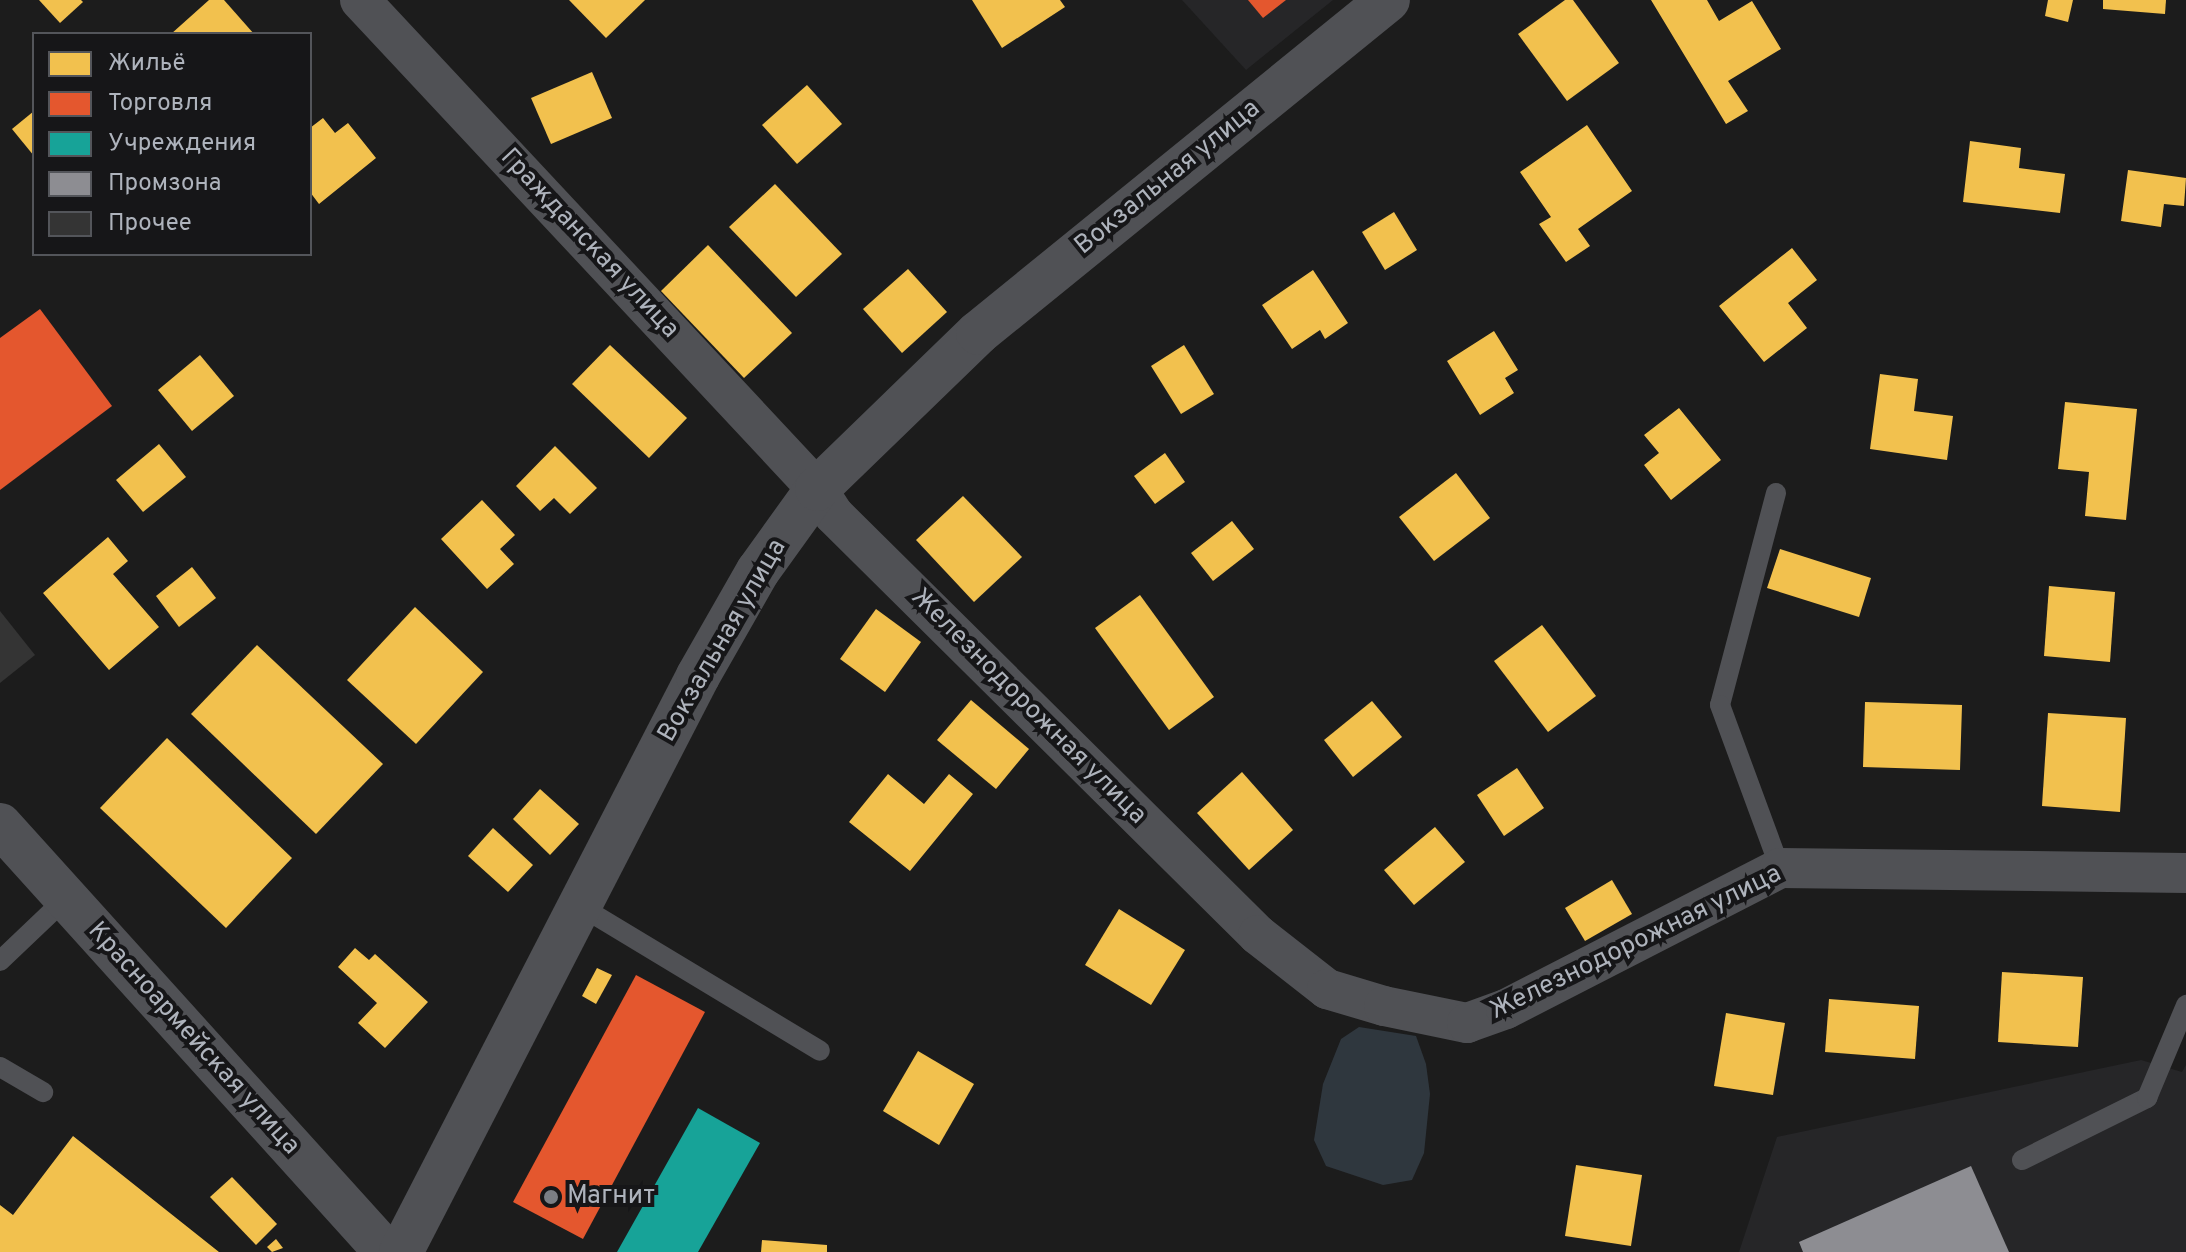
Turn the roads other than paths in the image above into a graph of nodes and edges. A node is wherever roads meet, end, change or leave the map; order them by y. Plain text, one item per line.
1 (360, 0) edge
2 (1388, 0) edge
3 (817, 489) junction
4 (1776, 493) dead end
5 (0, 825) edge
6 (1780, 868) junction
7 (2186, 873) edge
8 (65, 899) junction
9 (580, 906) junction
10 (0, 961) edge
11 (2186, 1005) edge
12 (820, 1051) dead end
13 (0, 1067) edge
14 (43, 1092) dead end
15 (2022, 1160) dead end
16 (386, 1252) edge
17 (401, 1252) edge

1 - 3 street, Гражданская улица
2 - 3 street, Вокзальная улица
3 - 6 street, Железнодорожная улица
3 - 9 street, Вокзальная улица
4 - 6 lane
5 - 8 street, Красноармейская улица
6 - 7 street, Железнодорожная улица
8 - 10 lane
8 - 16 street, Красноармейская улица
9 - 12 lane
9 - 17 street, Вокзальная улица
11 - 15 lane
13 - 14 lane

